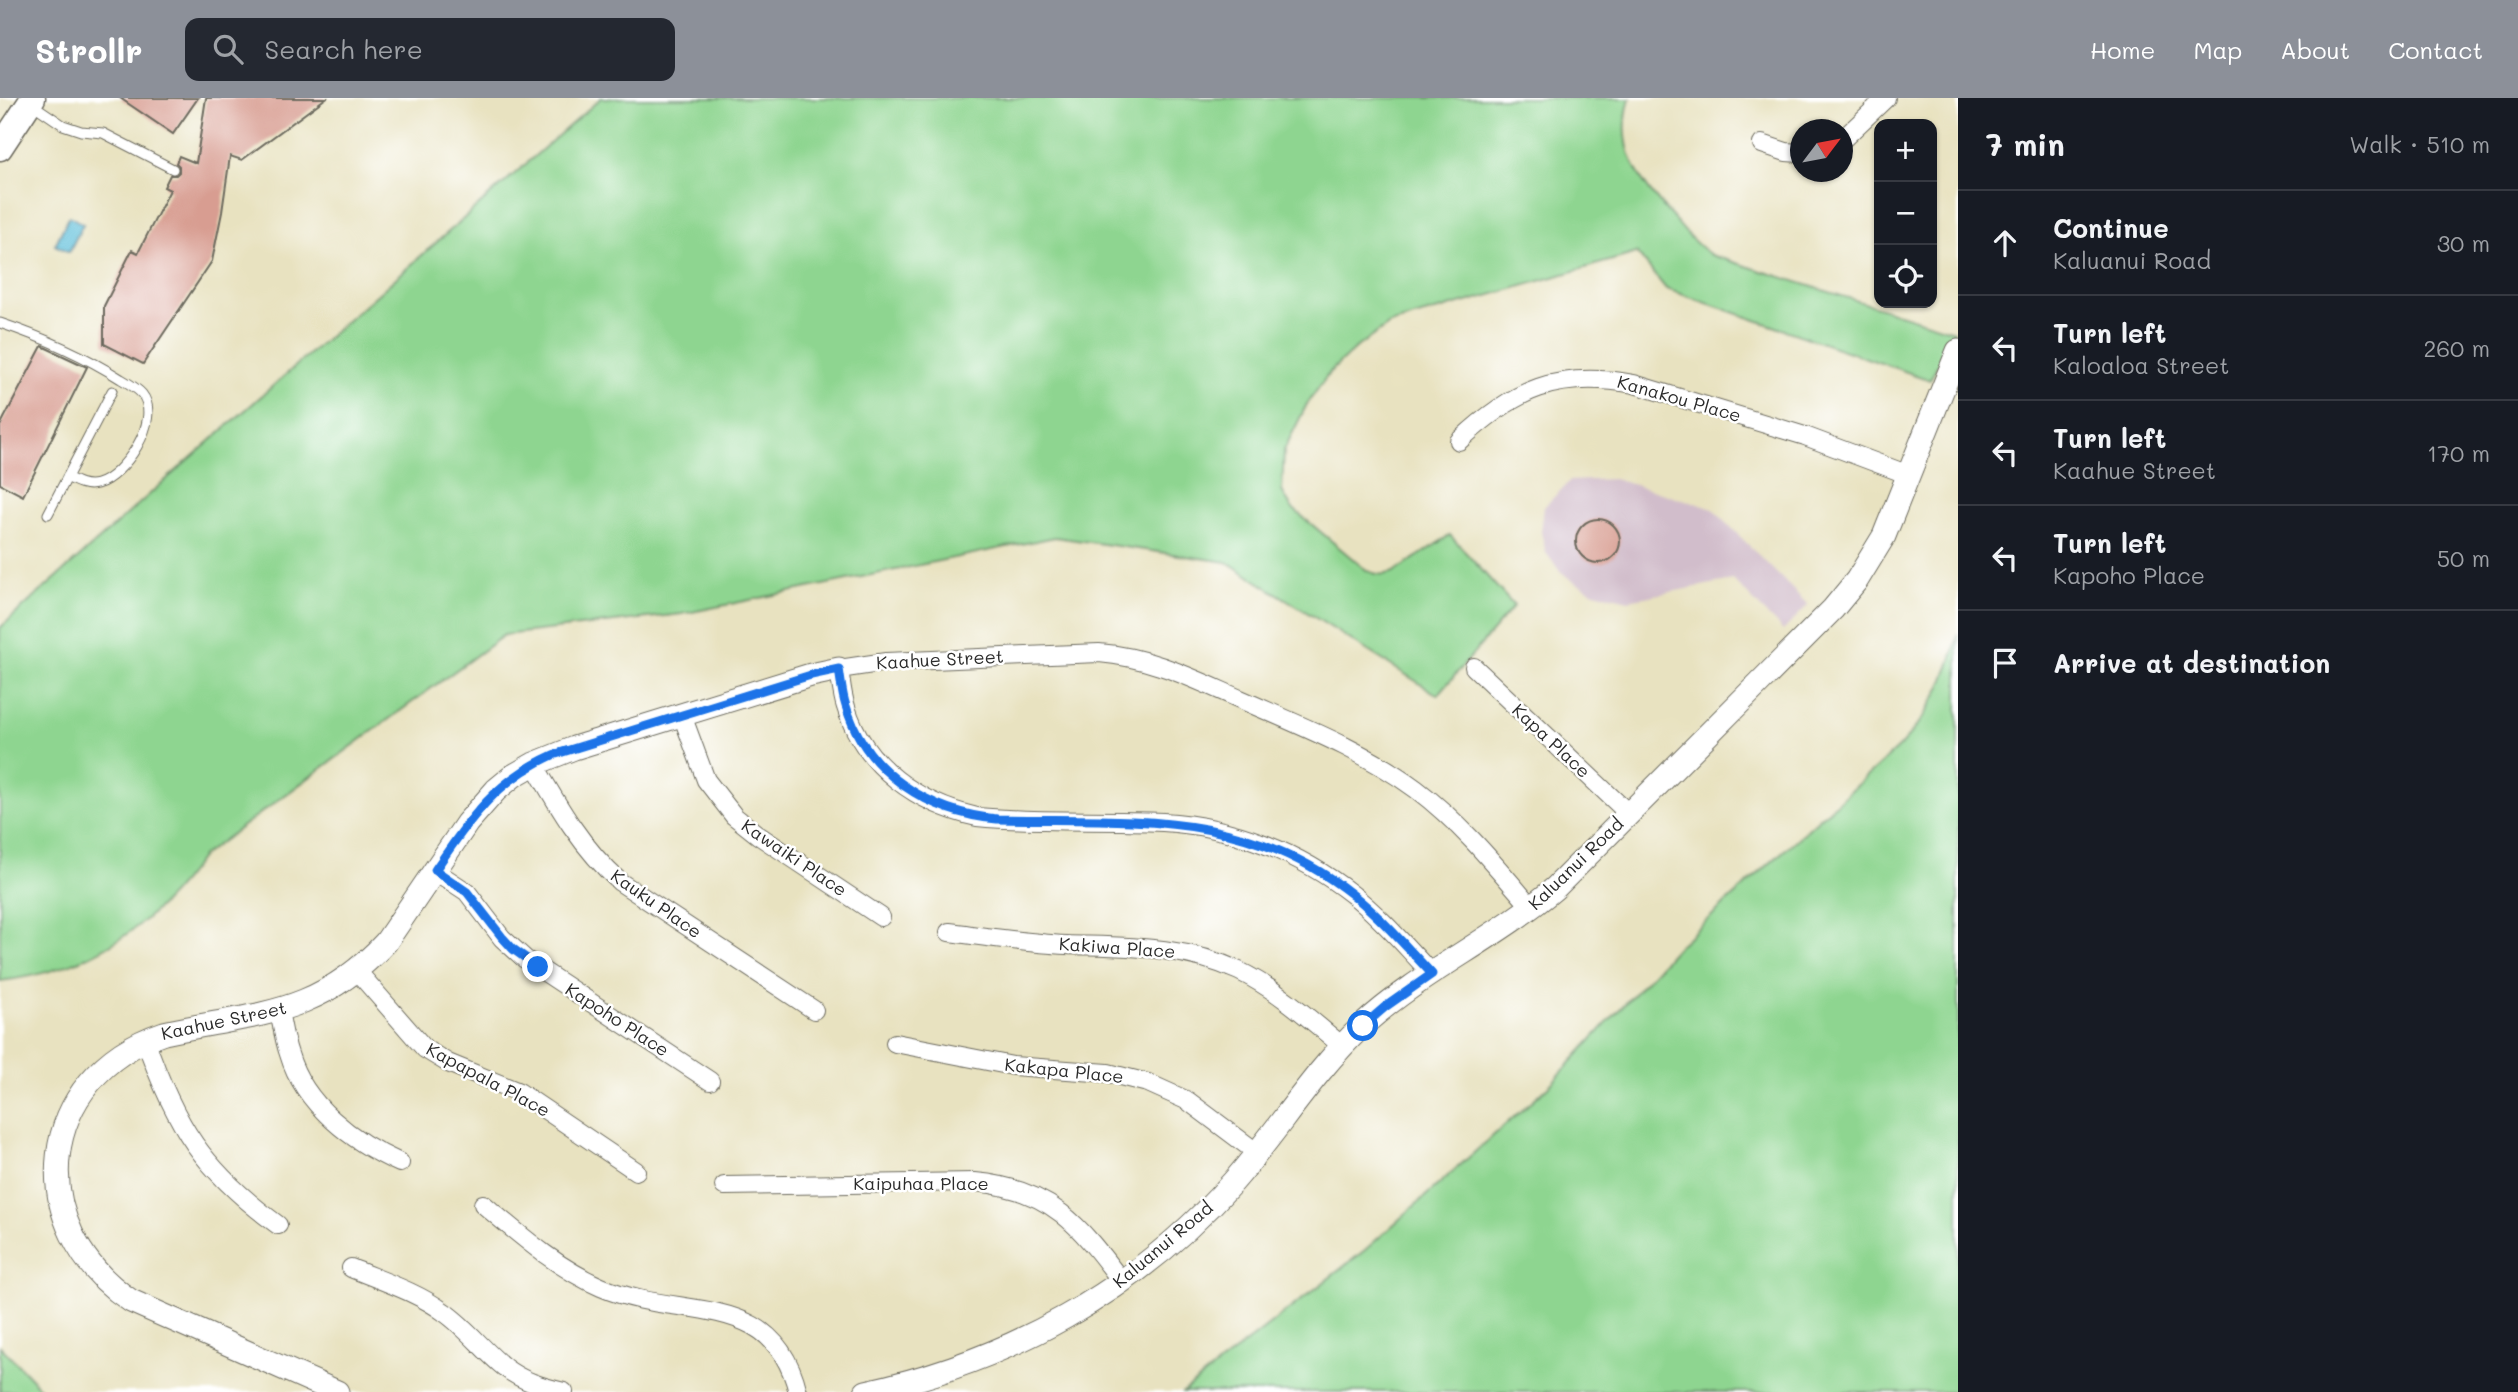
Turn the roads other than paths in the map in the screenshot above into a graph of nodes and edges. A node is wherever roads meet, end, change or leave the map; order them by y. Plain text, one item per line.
1 (1886, 98) edge
2 (32, 100) edge
3 (1853, 130) edge
4 (1762, 144) dead end
5 (0, 148) edge
6 (1790, 151) edge
7 (173, 169) dead end
8 (0, 323) edge
9 (1958, 351) edge
10 (112, 391) dead end
11 (1459, 441) dead end
12 (1909, 475) junction
13 (67, 477) junction
14 (48, 514) dead end
15 (1474, 667) dead end
16 (839, 669) junction
17 (682, 715) junction
18 (534, 764) junction
19 (1629, 814) junction
20 (435, 870) junction
21 (1532, 908) junction
22 (881, 916) dead end
23 (949, 932) dead end
24 (357, 971) junction
25 (1432, 974) junction
26 (814, 1010) dead end
27 (279, 1011) junction
28 (145, 1039) junction
29 (895, 1043) dead end
30 (1342, 1046) junction
31 (710, 1081) dead end
32 (1256, 1152) junction
33 (400, 1163) dead end
34 (636, 1171) dead end
35 (724, 1186) dead end
36 (483, 1205) dead end
37 (278, 1225) dead end
38 (351, 1268) dead end
39 (1122, 1282) junction
40 (337, 1392) edge
41 (564, 1392) edge
42 (798, 1392) edge
43 (866, 1392) edge

1 - 3 street
2 - 5 main road
2 - 7 lane
4 - 6 street
8 - 13 lane
9 - 12 street, Kaluanui Road
10 - 13 lane
11 - 12 street, Kanakou Place
12 - 19 street, Kaluanui Road
13 - 14 lane
15 - 19 street, Kapa Place
16 - 17 street, Kaahue Street
16 - 21 street, Kaahue Street
16 - 25 street
17 - 18 street, Kaahue Street
17 - 22 street, Kawaiki Place
18 - 20 street, Kaahue Street
18 - 26 street, Kauku Place
19 - 21 street, Kaluanui Road
20 - 24 street, Kaahue Street
20 - 31 street, Kapoho Place
21 - 25 street, Kaluanui Road
23 - 30 street, Kakiwa Place
24 - 27 street, Kaahue Street
24 - 34 street, Kapapala Place
25 - 30 street, Kaluanui Road
27 - 28 street, Kaahue Street
27 - 33 street
28 - 37 street
28 - 40 street, Kaahue Street
29 - 32 street, Kakapa Place
30 - 32 street, Kaluanui Road
32 - 39 street, Kaluanui Road
35 - 39 street, Kaipuhaa Place
36 - 42 street
38 - 41 street
39 - 43 street, Kaluanui Road

